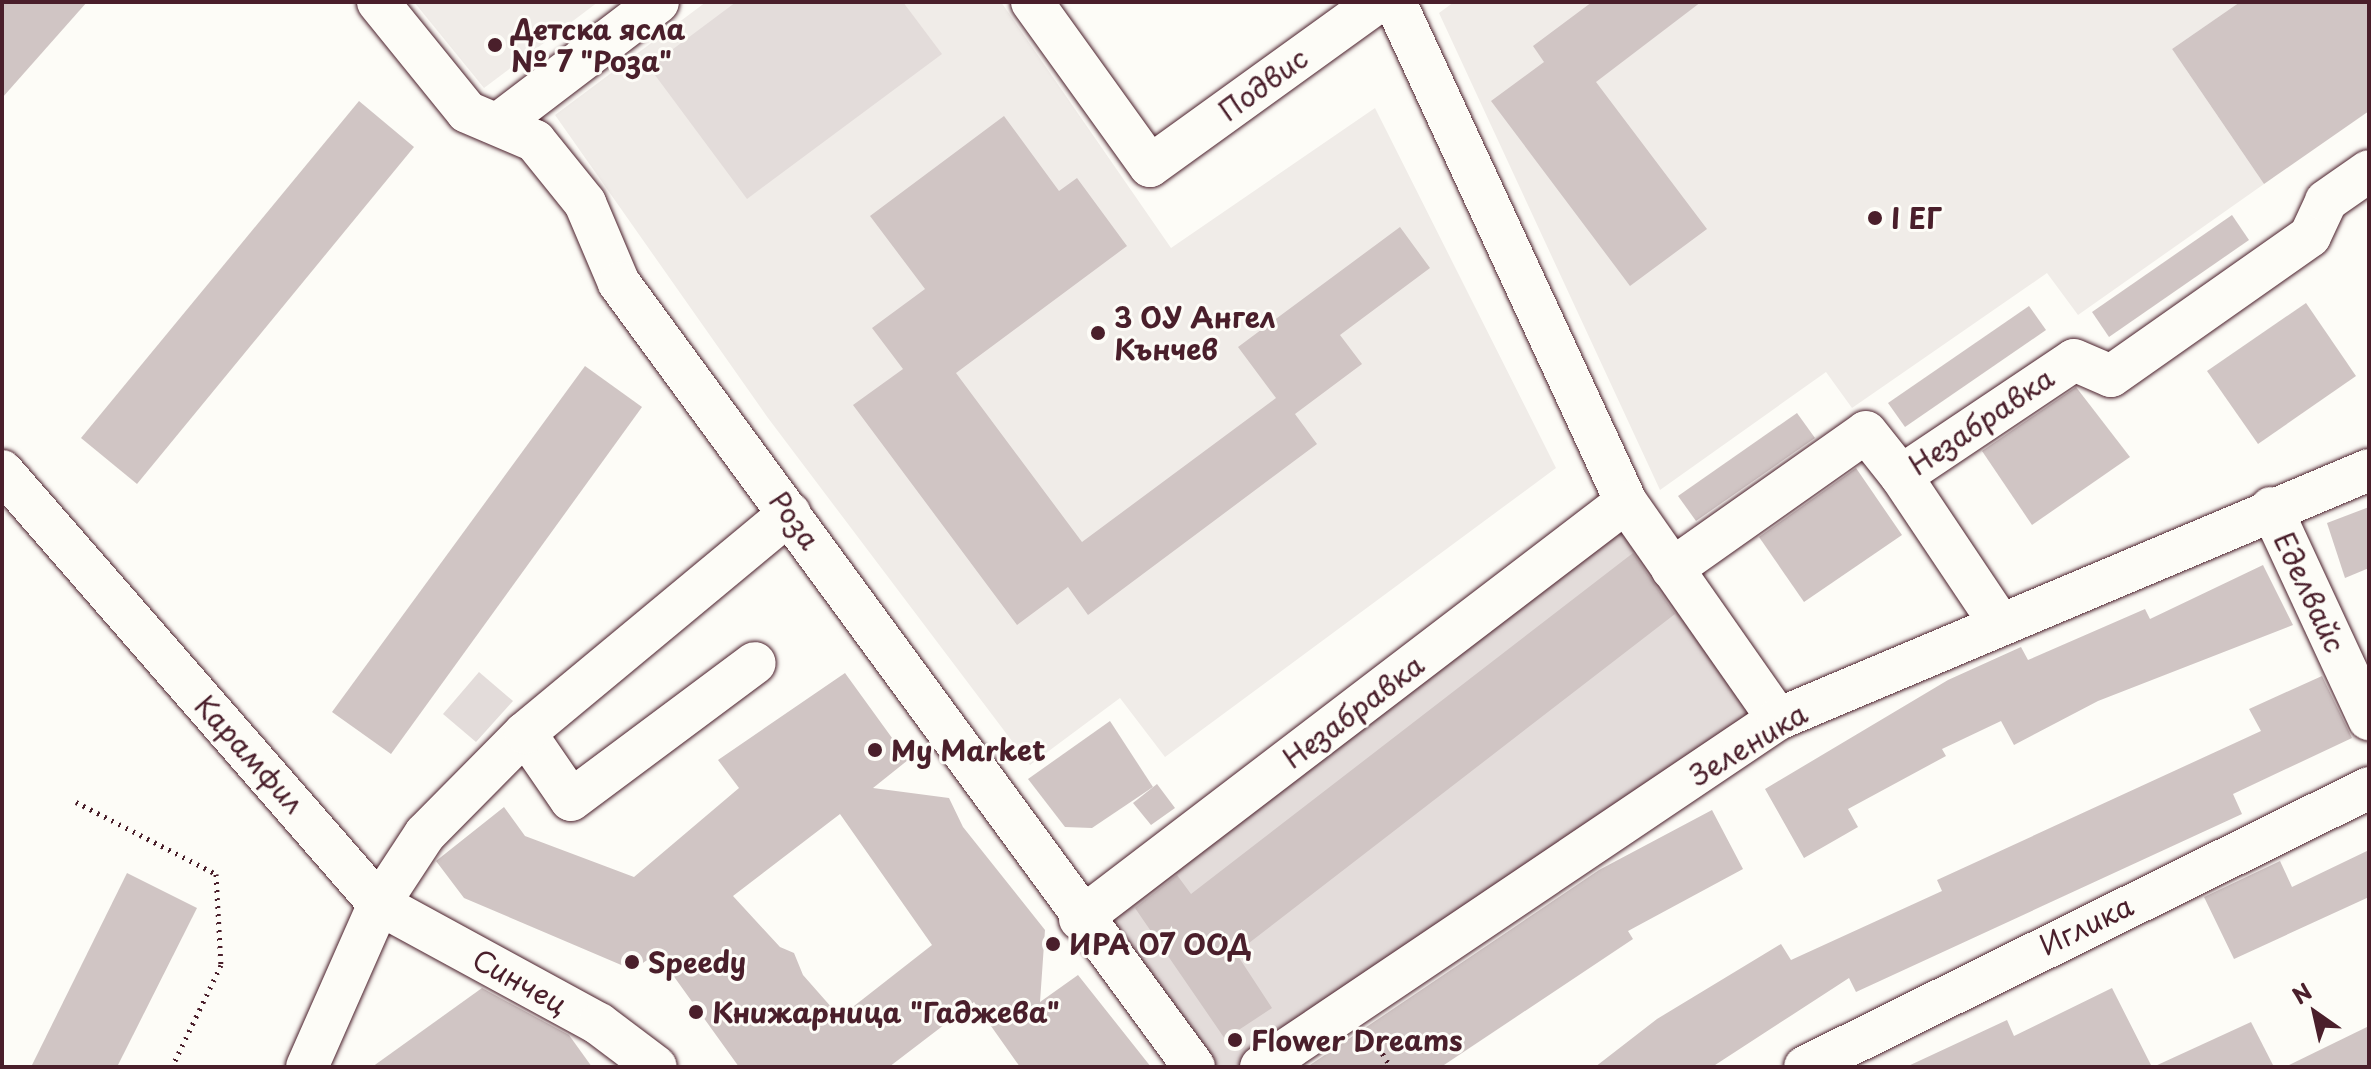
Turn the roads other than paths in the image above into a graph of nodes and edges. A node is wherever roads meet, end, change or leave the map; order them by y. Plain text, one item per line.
1 (378, 2) edge
2 (658, 2) edge
3 (1032, 2) edge
4 (1377, 2) edge
5 (1395, 2) edge
6 (498, 124) junction
7 (2369, 171) edge
8 (2369, 470) edge
9 (2, 471) edge
10 (1901, 476) junction
11 (1626, 502) junction
12 (2271, 508) junction
13 (790, 513) junction
14 (1672, 569) junction
15 (2000, 624) junction
16 (755, 663) dead end
17 (1778, 719) junction
18 (2369, 719) edge
19 (525, 733) junction
20 (2369, 788) edge
21 (379, 904) junction
22 (1080, 919) junction
23 (307, 1067) edge
24 (656, 1067) edge
25 (1194, 1067) edge
26 (1261, 1067) edge
27 (1805, 1067) edge

1 - 6 street, Роза
2 - 6 street
3 - 4 street, Подвис
5 - 11 street
6 - 13 street, Роза
7 - 10 street, Незабравка
8 - 12 street, Зеленика
9 - 21 street, Карамфил
10 - 14 street, Незабравка
10 - 15 street
11 - 14 street
11 - 22 street, Незабравка
12 - 15 street, Зеленика
12 - 18 street, Еделвайс
13 - 19 street
13 - 22 street, Роза
14 - 17 street
15 - 17 street, Зеленика
16 - 19 street
17 - 26 street, Зеленика
19 - 21 street
20 - 27 street, Иглика
21 - 23 street
21 - 24 street, Синчец
22 - 25 street, Роза

